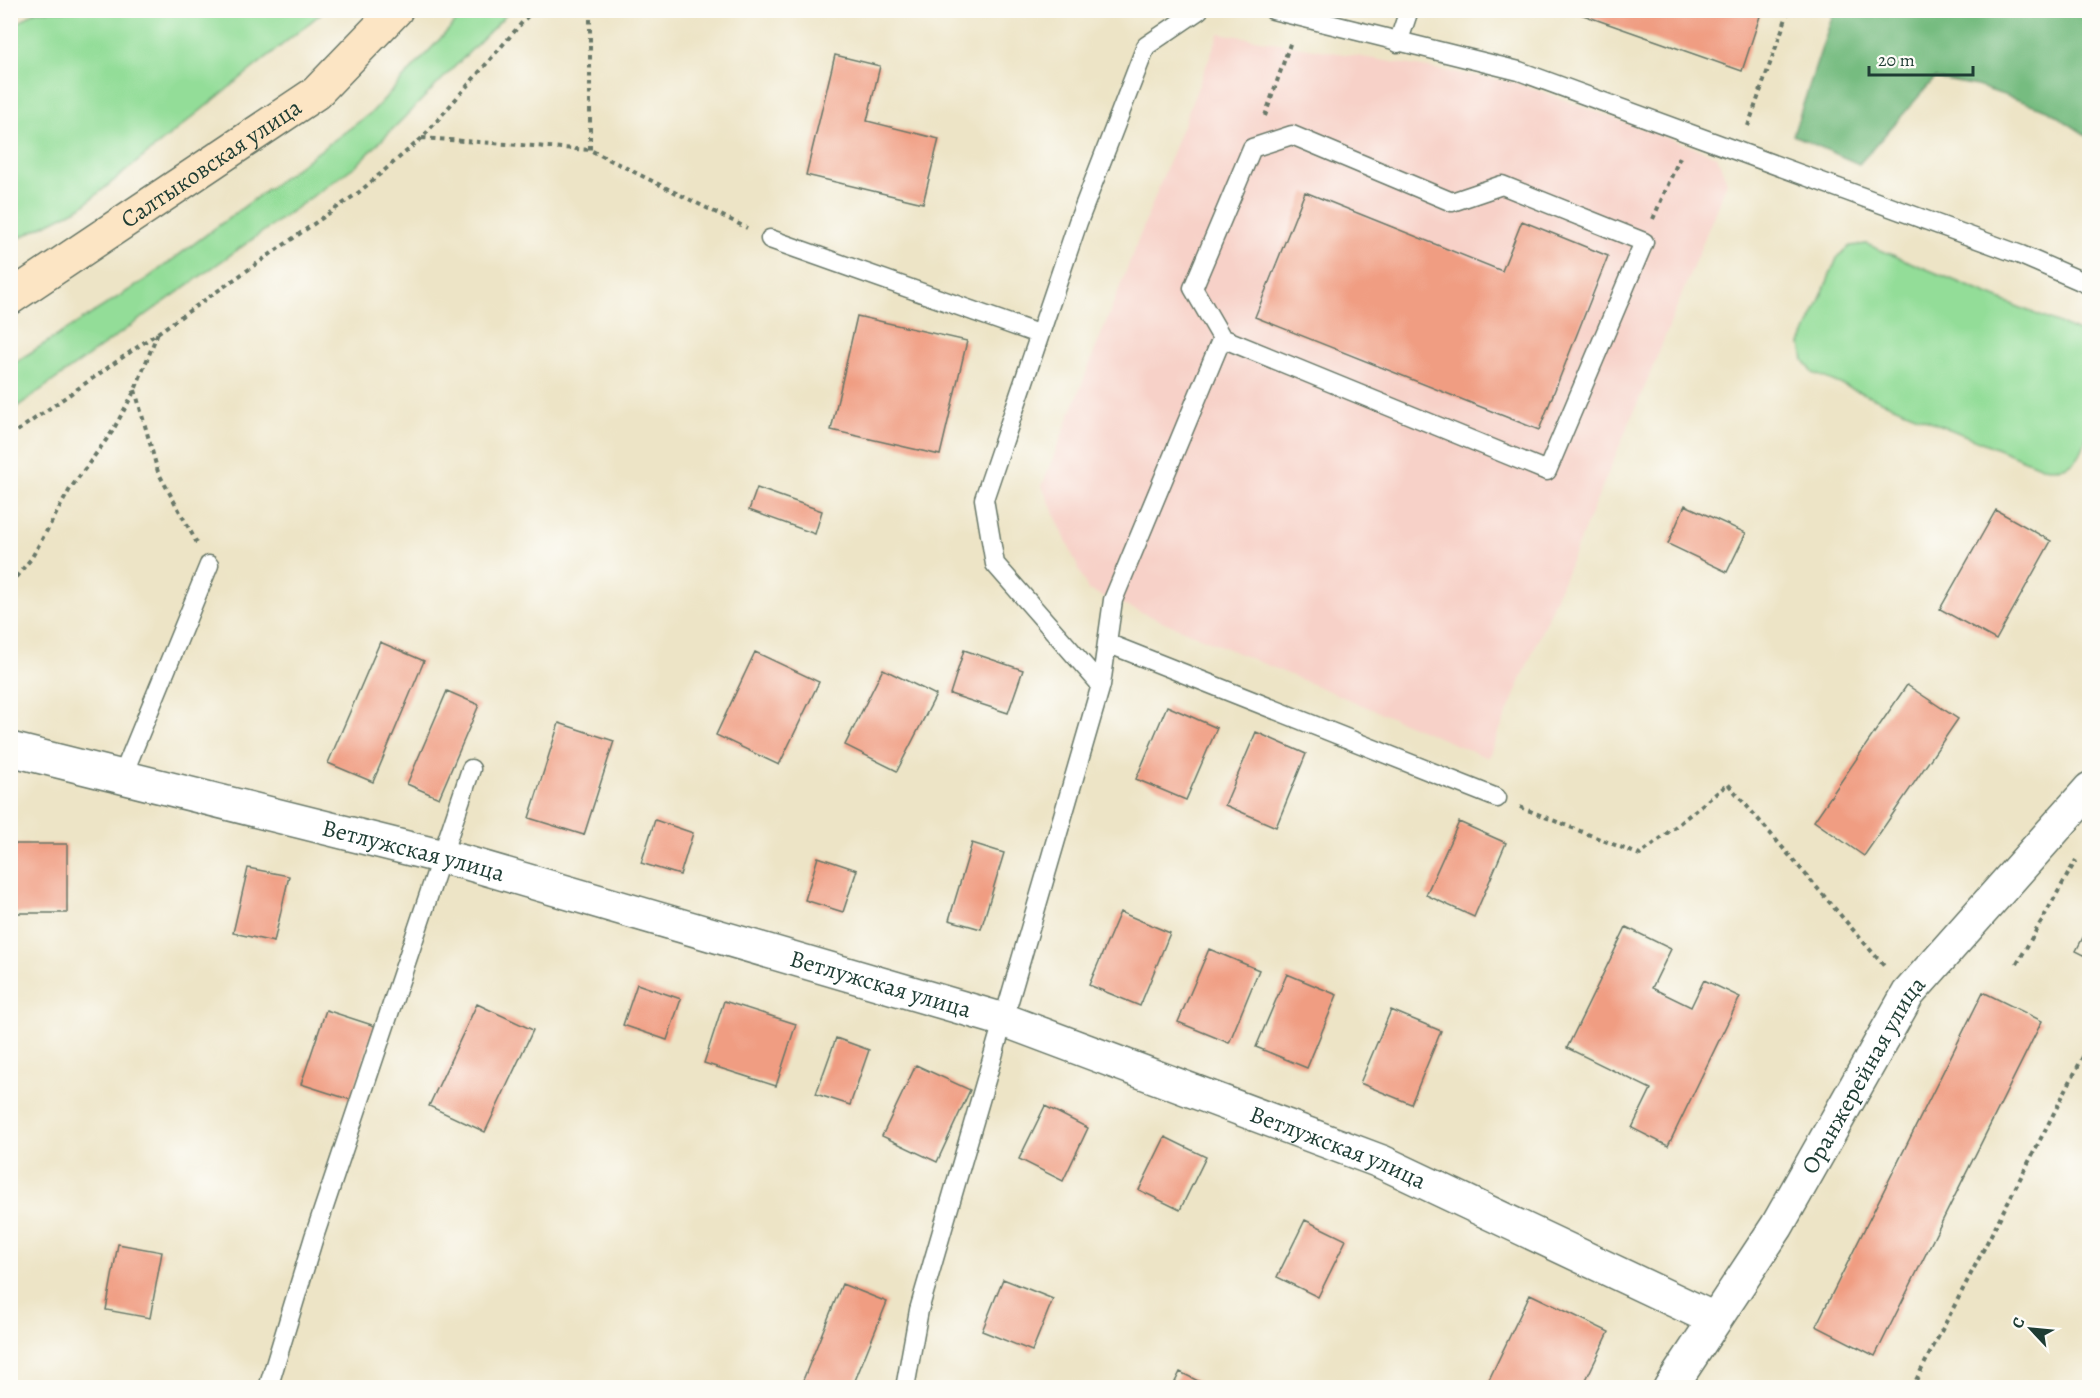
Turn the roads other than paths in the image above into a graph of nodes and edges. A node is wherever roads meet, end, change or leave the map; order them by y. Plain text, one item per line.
1 (396, 10) edge
2 (1199, 10) edge
3 (1273, 10) edge
4 (1409, 10) edge
5 (1398, 43) junction
6 (770, 240) road end
7 (2090, 285) edge
8 (10, 298) edge
9 (1038, 334) junction
10 (1222, 338) junction
11 (209, 565) road end
12 (1107, 643) junction
13 (1101, 685) junction
14 (10, 749) edge
15 (471, 769) dead end
16 (122, 777) junction
17 (2090, 789) edge
18 (1497, 798) road end
19 (443, 857) junction
20 (1004, 1020) junction
21 (1714, 1319) junction
22 (268, 1388) edge
23 (905, 1388) edge
24 (1670, 1388) edge

1 - 8 main road, Салтыковская улица
2 - 9 lane
3 - 5 lane
4 - 5 lane
5 - 7 lane
6 - 9 lane
9 - 13 lane
10 - 10 lane
10 - 12 lane
11 - 16 lane
12 - 13 lane
12 - 18 lane
13 - 20 lane
14 - 16 street, Ветлужская улица
15 - 19 lane
16 - 19 street, Ветлужская улица
17 - 21 street, Оранжерейная улица
19 - 20 street, Ветлужская улица
19 - 22 lane
20 - 21 street, Ветлужская улица
20 - 23 lane
21 - 24 street, Оранжерейная улица

